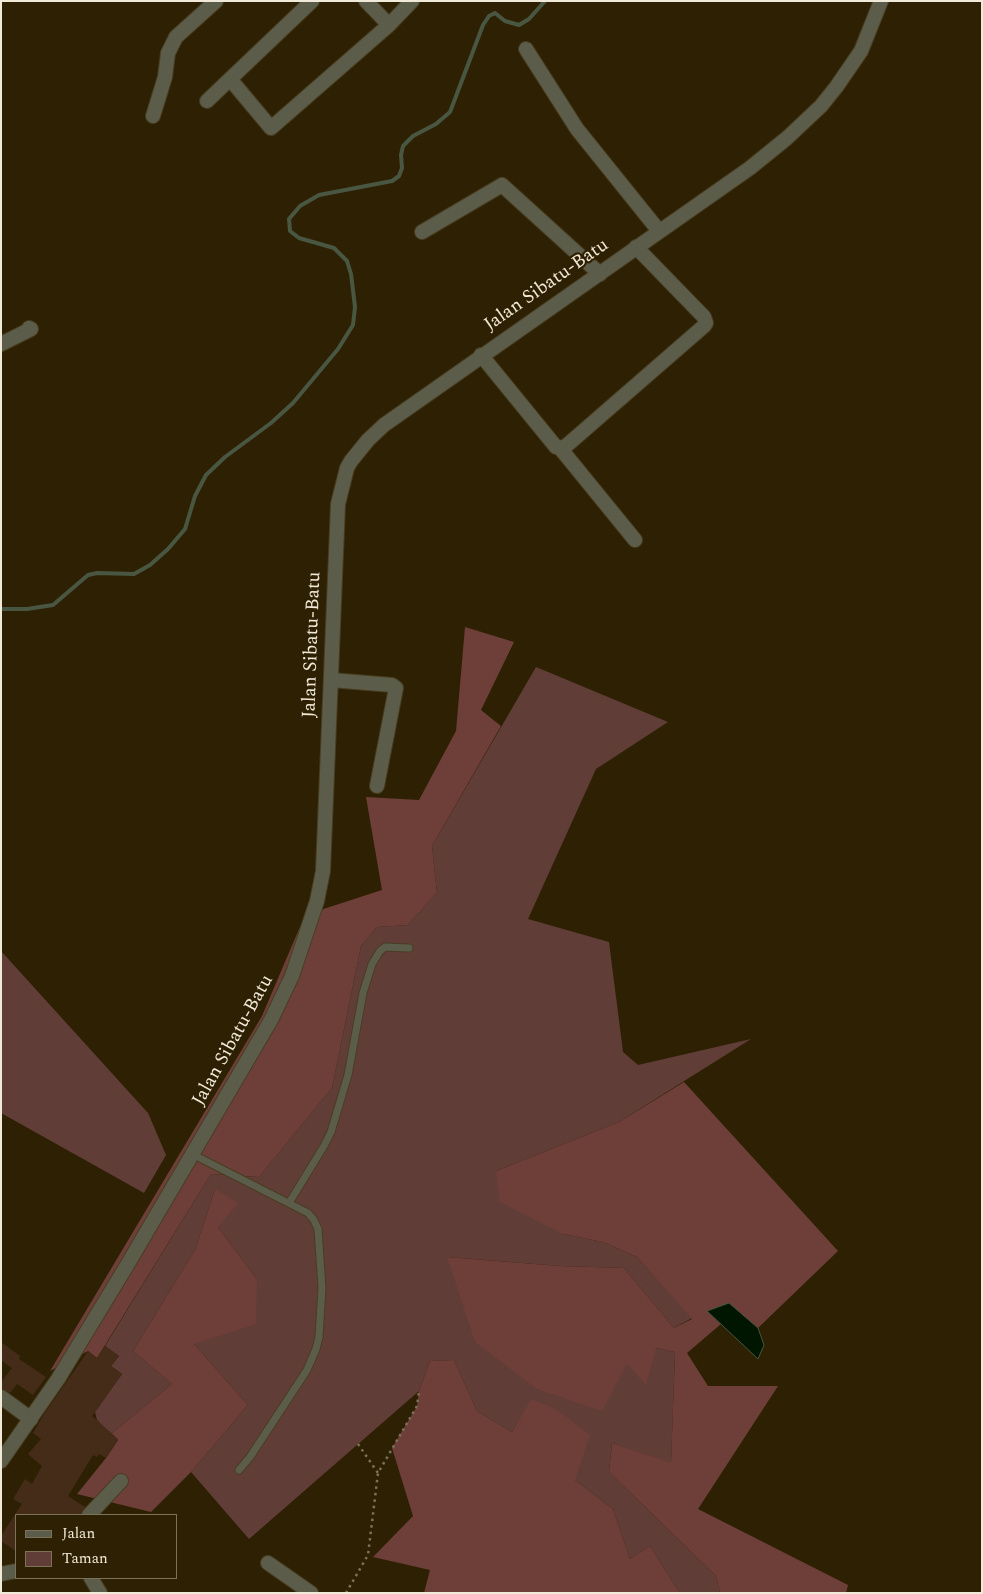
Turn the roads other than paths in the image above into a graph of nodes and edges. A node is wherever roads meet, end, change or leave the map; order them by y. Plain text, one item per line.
1 (216, 1) edge
2 (312, 1) edge
3 (366, 1) edge
4 (412, 1) edge
5 (881, 1) edge
6 (389, 25) junction
7 (526, 49) dead end
8 (230, 79) junction
9 (207, 101) dead end
10 (153, 116) dead end
11 (659, 231) junction
12 (422, 232) dead end
13 (636, 247) junction
14 (600, 274) junction
15 (29, 328) dead end
16 (1, 344) edge
17 (481, 355) junction
18 (560, 448) junction
19 (636, 540) dead end
20 (330, 680) junction
21 (377, 786) dead end
22 (409, 948) dead end
23 (191, 1154) junction
24 (289, 1203) junction
25 (1, 1397) edge
26 (31, 1419) junction
27 (1, 1461) edge
28 (239, 1470) dead end
29 (121, 1481) dead end
30 (90, 1514) edge
31 (268, 1562) dead end
32 (15, 1571) edge
33 (1, 1574) edge
34 (92, 1579) edge
35 (100, 1593) edge
36 (311, 1593) edge

1 - 10 street
2 - 8 street
3 - 6 street
4 - 6 street
5 - 11 street, Jalan Sibatu-Batu
6 - 8 street
7 - 11 street
8 - 9 street
11 - 13 street, Jalan Sibatu-Batu
12 - 14 street
13 - 14 street, Jalan Sibatu-Batu
13 - 18 street
14 - 17 street, Jalan Sibatu-Batu
15 - 16 street
17 - 18 street
17 - 20 street, Jalan Sibatu-Batu
18 - 19 street
20 - 21 street
20 - 23 street, Jalan Sibatu-Batu
22 - 24 lane
23 - 24 lane
23 - 26 street, Jalan Sibatu-Batu
24 - 28 lane
25 - 26 street
26 - 27 street, Jalan Sibatu-Batu
29 - 30 street
31 - 36 street
32 - 33 street
34 - 35 street

